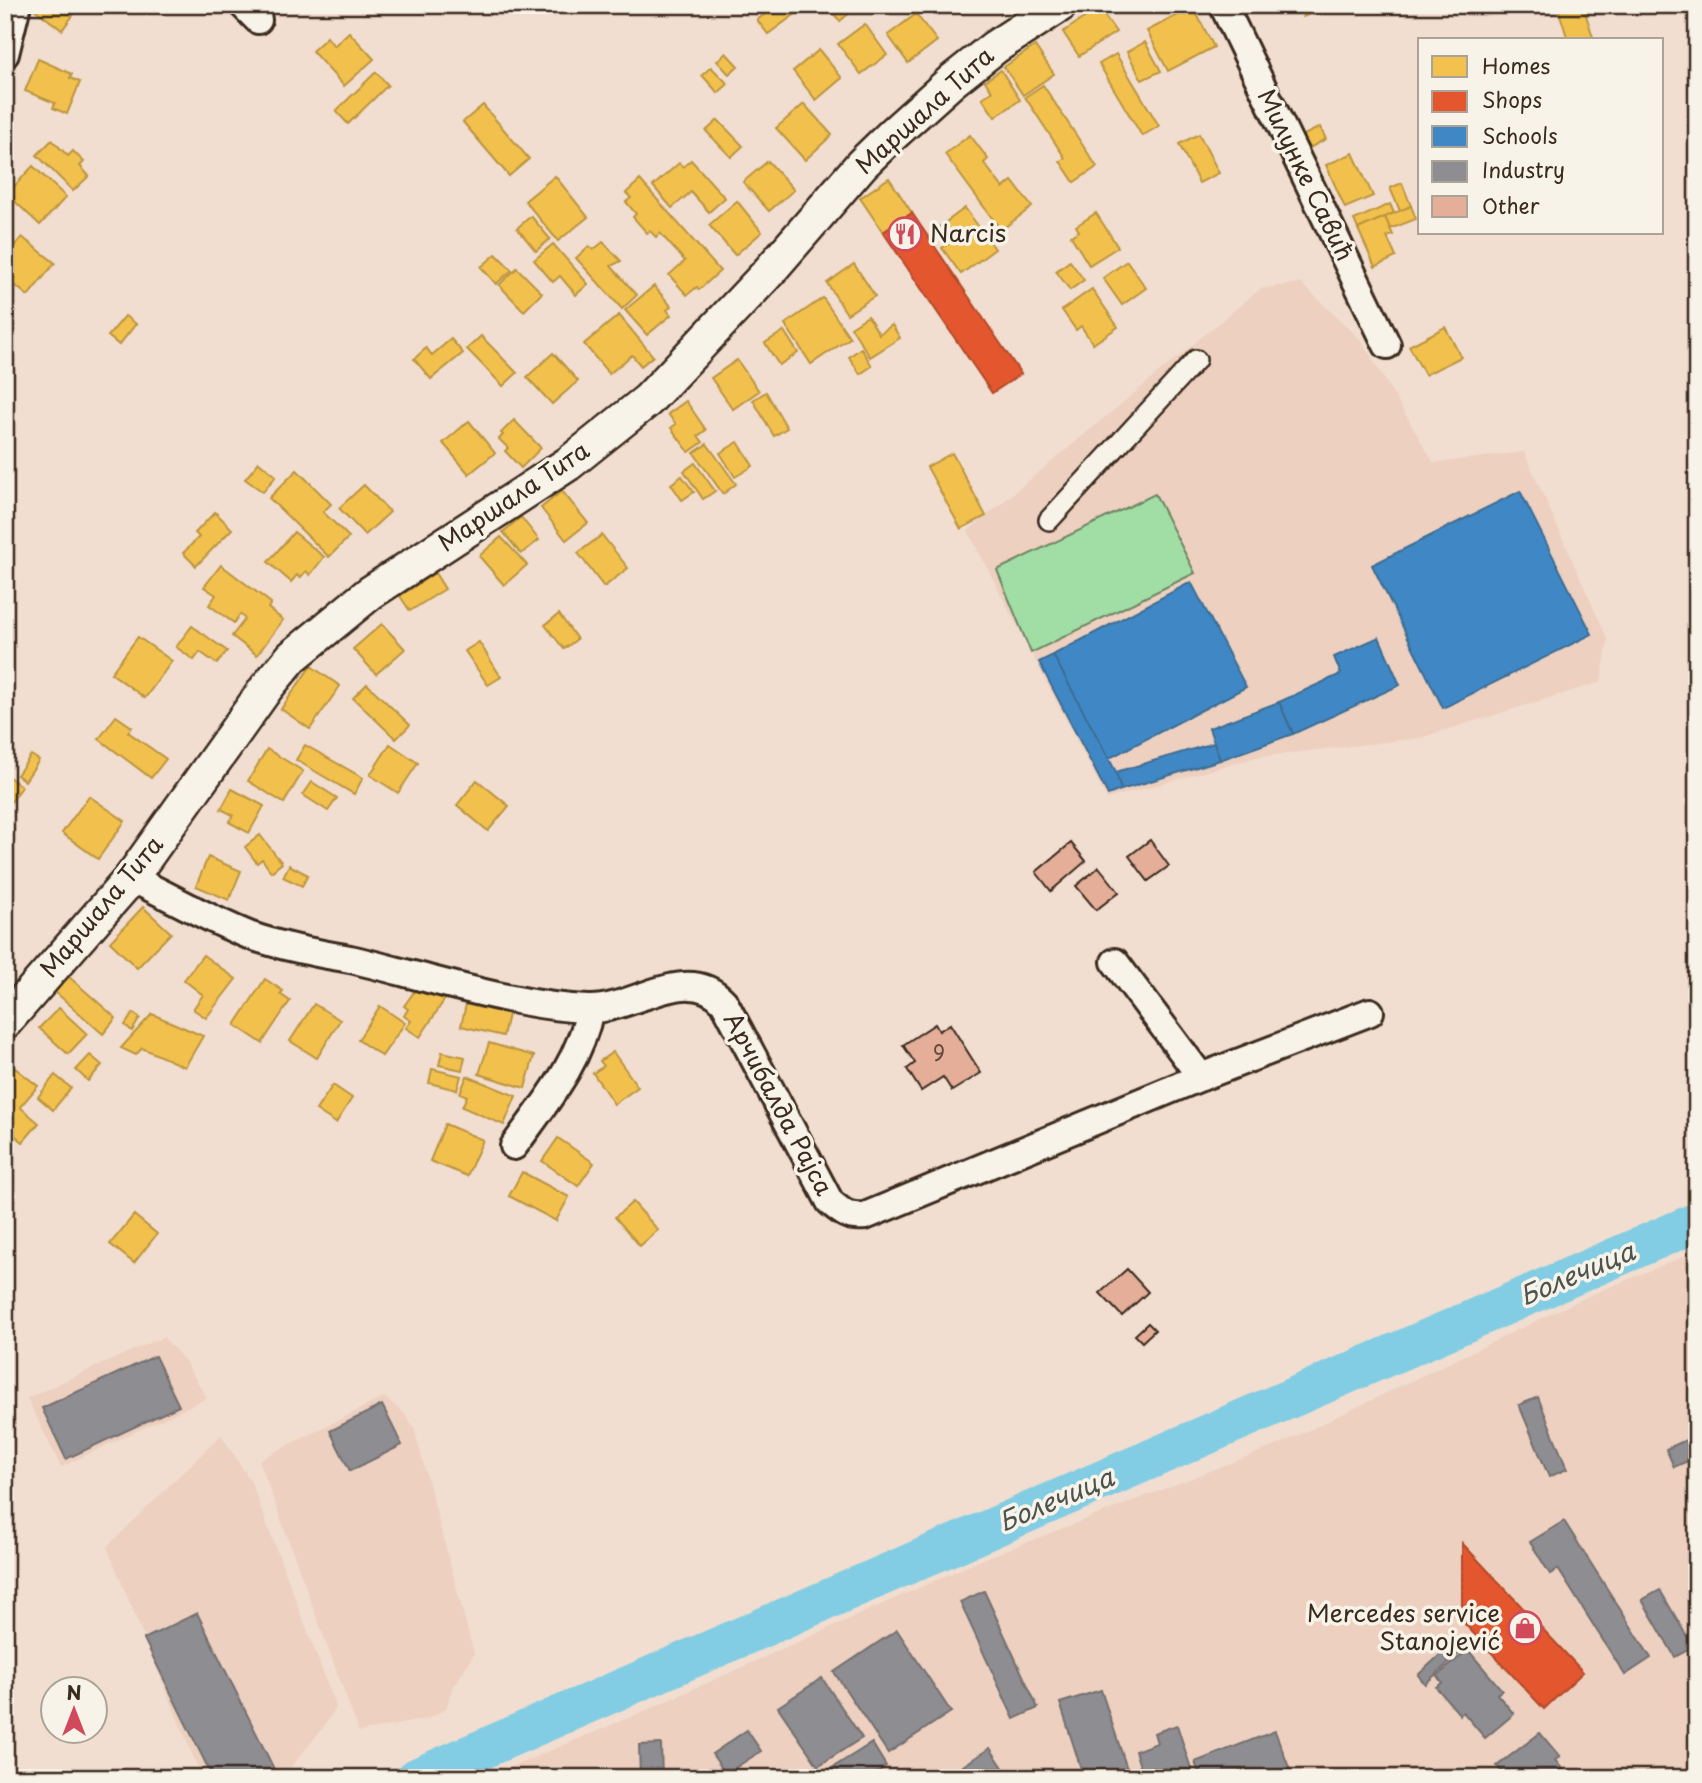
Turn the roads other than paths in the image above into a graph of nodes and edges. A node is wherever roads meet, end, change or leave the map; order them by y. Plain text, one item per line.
1 (18, 5) edge
2 (1223, 5) edge
3 (1046, 9) edge
4 (5, 54) edge
5 (1387, 345) dead end
6 (1196, 360) dead end
7 (1049, 520) dead end
8 (131, 878) junction
9 (1115, 962) dead end
10 (590, 1009) junction
11 (1370, 1012) dead end
12 (5, 1022) edge
13 (1200, 1077) junction
14 (514, 1146) dead end

1 - 4 street
2 - 5 street, Милунке Савић
3 - 8 street, Маршала Тита
6 - 7 street
8 - 10 street, Арчибалда Рајса
8 - 12 street, Маршала Тита
9 - 13 street
10 - 13 street, Арчибалда Рајса
10 - 14 street
11 - 13 street, Арчибалда Рајса

